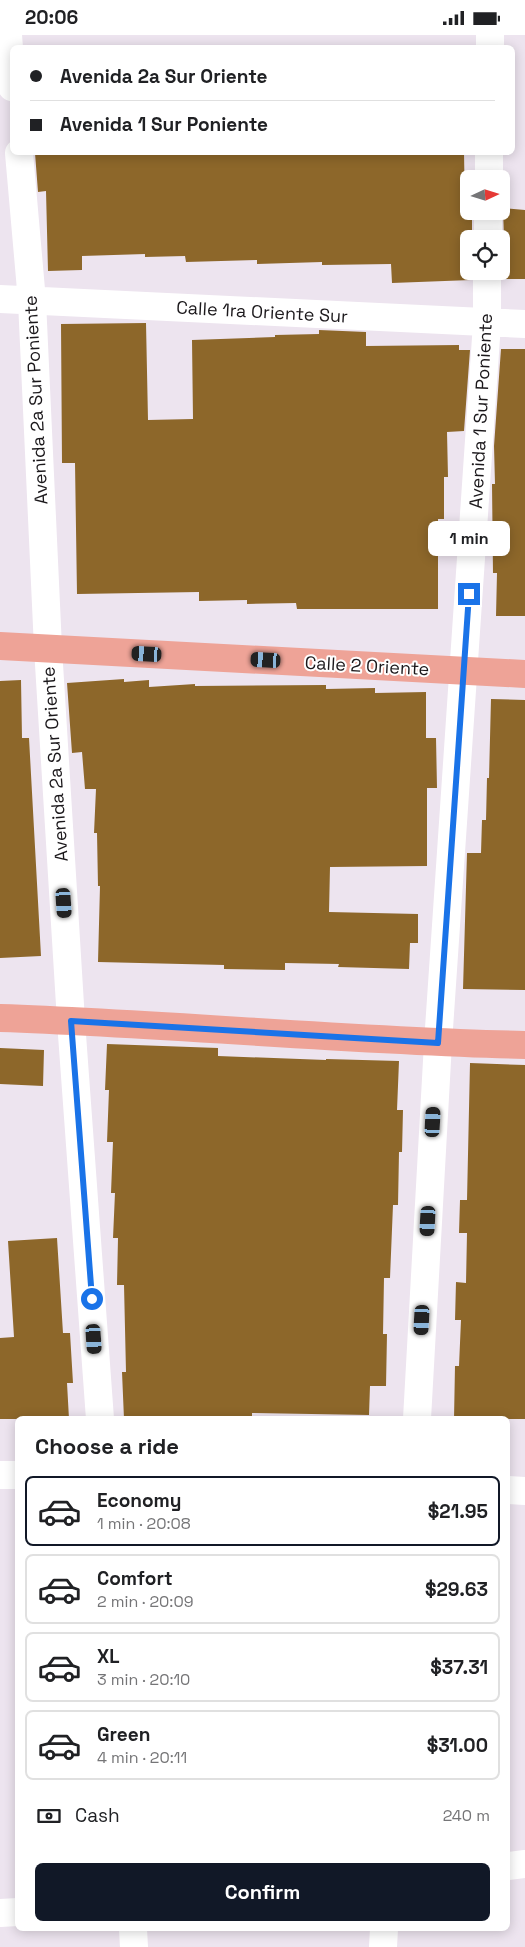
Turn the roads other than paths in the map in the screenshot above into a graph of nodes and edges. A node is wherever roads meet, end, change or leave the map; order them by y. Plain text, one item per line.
1 (8, 35) edge
2 (10, 61) edge
3 (19, 155) edge
4 (489, 155) edge
5 (489, 170) edge
6 (488, 280) edge
7 (0, 299) edge
8 (32, 301) junction
9 (487, 323) junction
10 (525, 324) edge
11 (0, 646) edge
12 (48, 648) junction
13 (464, 671) junction
14 (525, 674) edge
15 (0, 1018) edge
16 (71, 1021) junction
17 (438, 1043) junction
18 (525, 1045) edge
19 (100, 1416) edge
20 (417, 1416) edge
21 (0, 1475) edge
22 (15, 1475) edge
23 (510, 1490) edge
24 (525, 1491) edge
25 (525, 1864) edge
26 (510, 1866) edge
27 (15, 1912) edge
28 (0, 1913) edge
29 (133, 1931) edge
30 (384, 1931) edge
31 (134, 1947) edge
32 (383, 1947) edge

1 - 2 street
3 - 8 street, Avenida 2a Sur Poniente
4 - 5 street
6 - 9 street, Avenida 1 Sur Poniente
7 - 8 street, Calle 1ra Oriente Sur
8 - 9 street, Calle 1ra Oriente Sur
8 - 12 street, Avenida 2a Sur Poniente
9 - 10 street, Calle 1ra Oriente Sur
9 - 13 street, Avenida 1 Sur Poniente
11 - 12 main road, Calle 2 Oriente
12 - 13 main road, Calle 2 Oriente
12 - 16 street, Avenida 2a Sur Oriente
13 - 14 main road, Calle 2 Oriente
13 - 17 street, Avenida 1 Sur Poniente
15 - 16 main road
16 - 17 main road
16 - 19 street, Avenida 2a Sur Oriente
17 - 18 main road
17 - 20 street, Avenida 1 Sur Poniente
21 - 22 street
23 - 24 street
25 - 26 street
27 - 28 street
29 - 31 street
30 - 32 street

